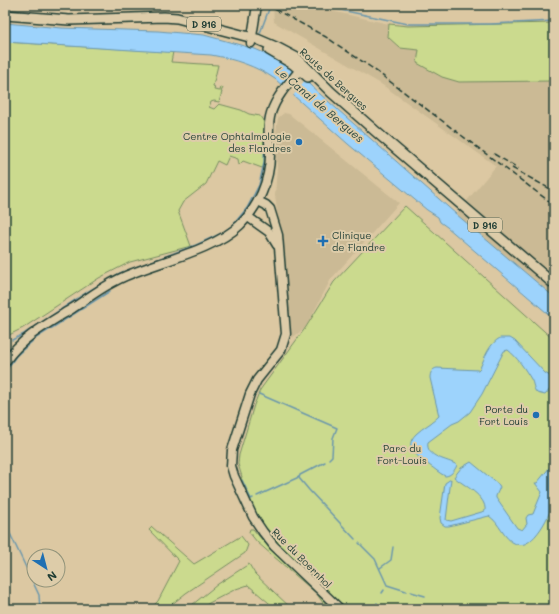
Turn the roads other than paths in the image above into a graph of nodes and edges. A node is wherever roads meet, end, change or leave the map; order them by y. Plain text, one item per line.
1 (257, 5) edge
2 (5, 15) edge
3 (250, 40) junction
4 (302, 71) junction
5 (260, 202) junction
6 (250, 218) junction
7 (279, 249) junction
8 (554, 284) edge
9 (5, 362) edge
10 (340, 609) edge

1 - 3 street
2 - 3 main road, Route de Bergues / D 916
3 - 4 main road, Route de Bergues / D 916
4 - 5 street
4 - 8 main road, Route de Bergues / D 916
5 - 6 street
5 - 7 street, Rue du Boernhol
6 - 7 street, Rue du Boernhol
6 - 9 street
7 - 10 street, Rue du Boernhol

